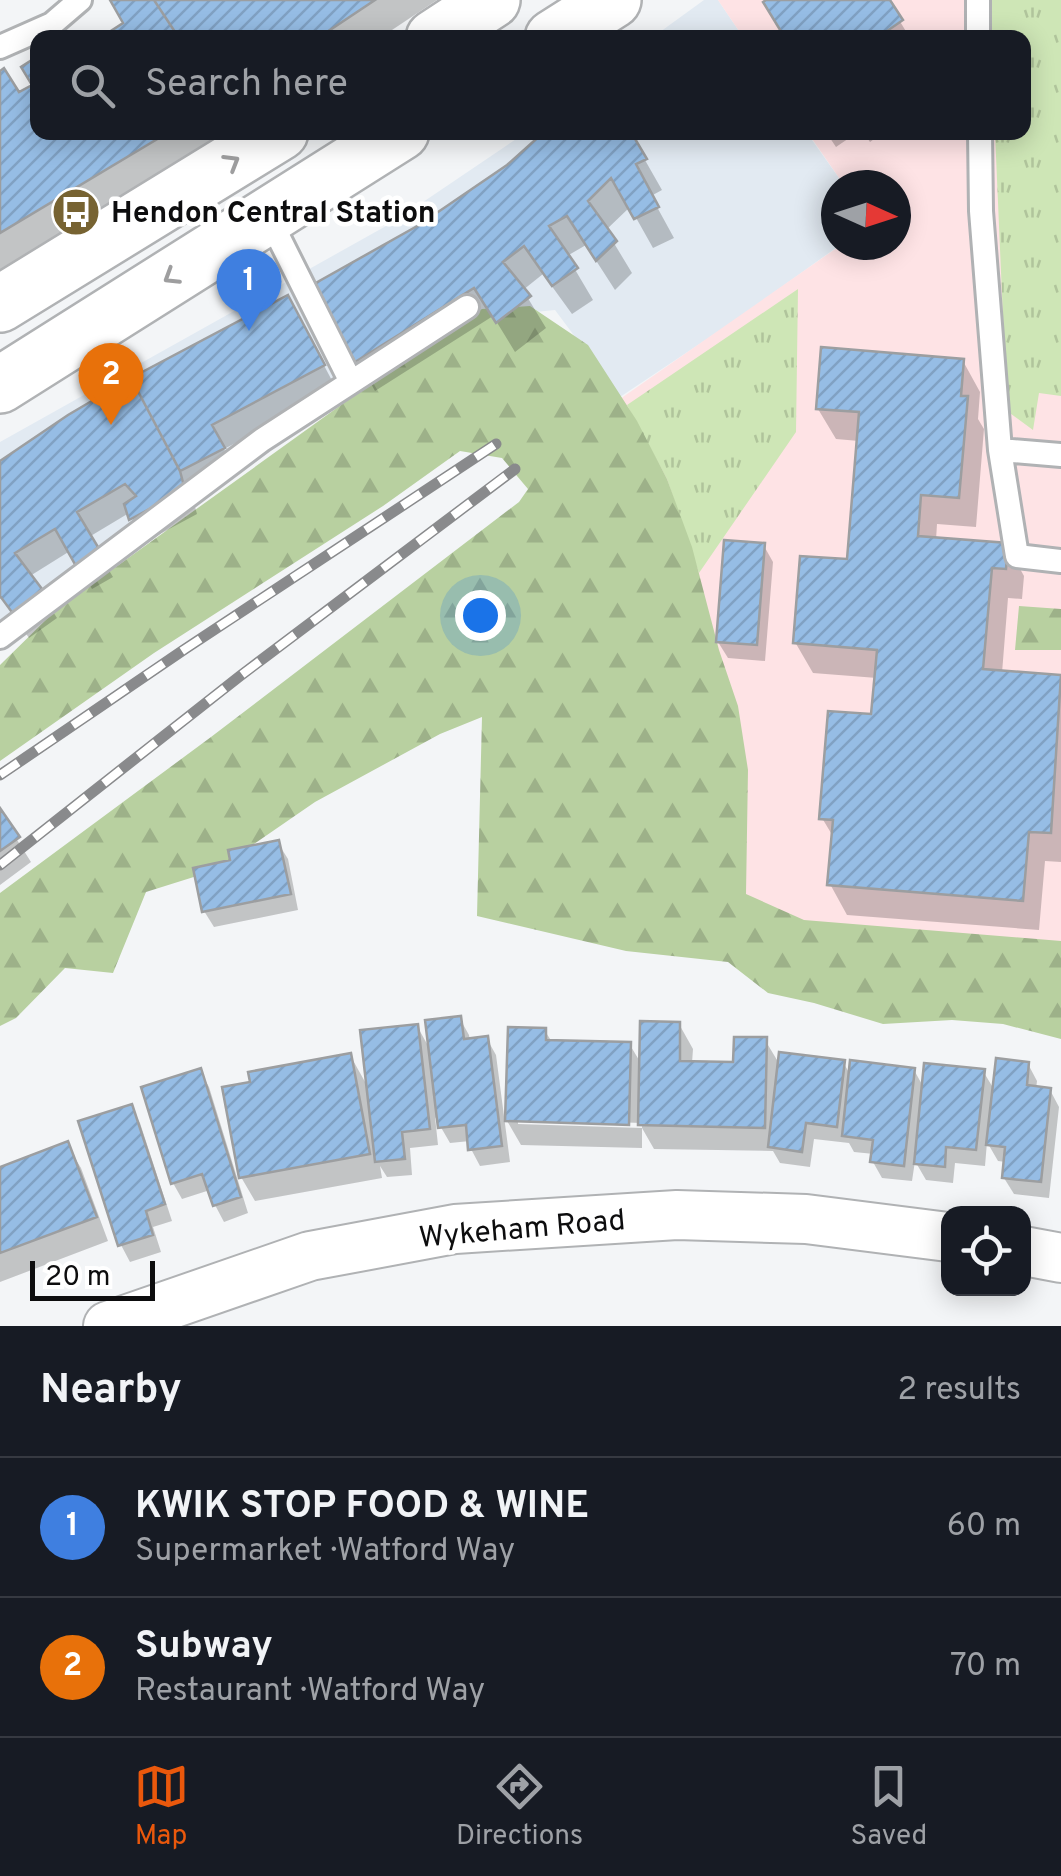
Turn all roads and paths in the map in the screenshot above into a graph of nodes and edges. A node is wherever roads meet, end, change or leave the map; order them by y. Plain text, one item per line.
1 (80, 0) edge
2 (492, 0) edge
3 (613, 0) edge
4 (978, 0) edge
5 (38, 30) edge
6 (446, 30) edge
7 (566, 30) edge
8 (978, 30) edge
9 (30, 34) edge
10 (0, 47) edge
11 (267, 140) edge
12 (389, 140) edge
13 (980, 140) edge
14 (268, 216) junction
15 (0, 304) edge
16 (467, 307) dead end
17 (350, 382) junction
18 (0, 385) edge
19 (1000, 450) junction
20 (1061, 455) edge
21 (1061, 560) edge
22 (0, 637) edge
23 (941, 1236) edge
24 (1031, 1252) edge
25 (1061, 1258) edge
26 (108, 1326) edge

1 - 5 lane
2 - 6 highway
3 - 7 highway
4 - 8 lane
9 - 10 lane
15 -> 11 highway
12 - 14 highway
13 - 19 lane
14 - 17 lane
14 -> 18 highway
16 - 17 lane
17 - 22 lane
19 - 20 lane
19 - 21 lane
23 - 26 street, Wykeham Road
24 - 25 street

